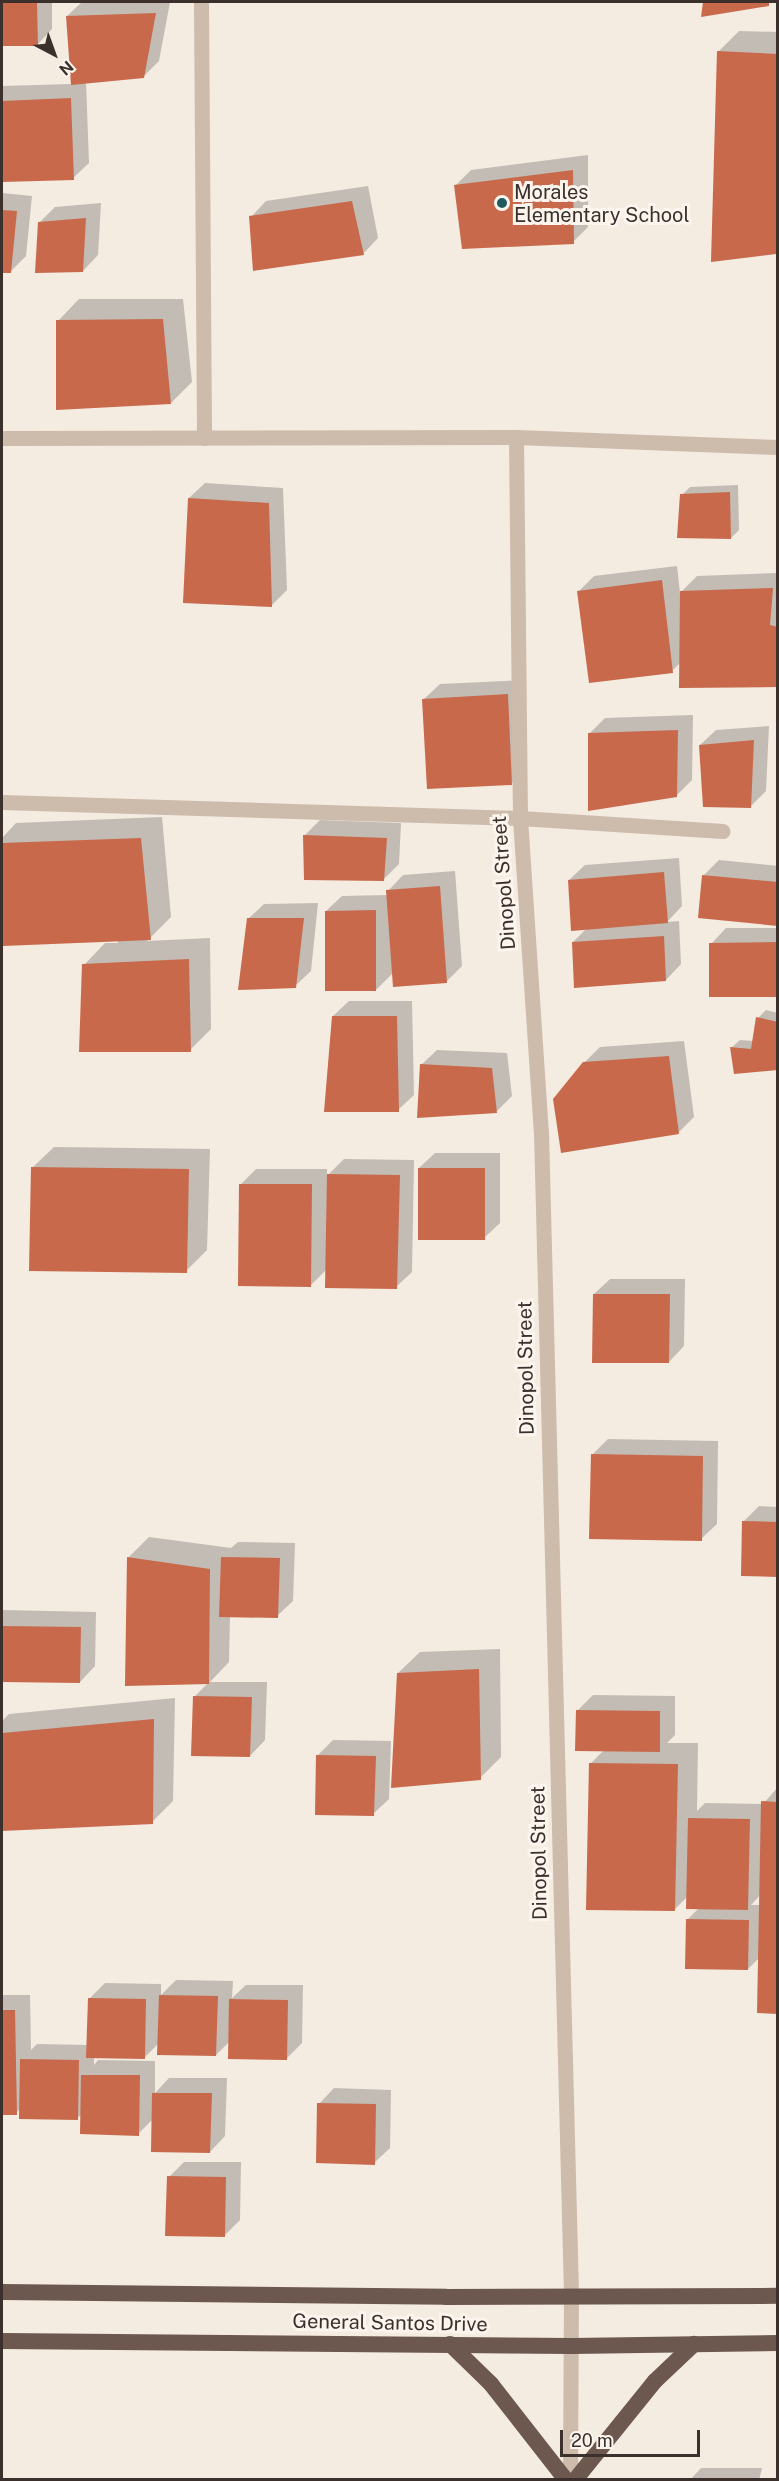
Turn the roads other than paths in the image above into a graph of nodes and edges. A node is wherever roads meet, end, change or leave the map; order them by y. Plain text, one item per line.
1 (201, 2) edge
2 (2, 438) edge
3 (204, 438) junction
4 (516, 438) junction
5 (777, 447) edge
6 (2, 802) edge
7 (520, 818) junction
8 (723, 831) dead end
9 (2, 2292) edge
10 (777, 2296) edge
11 (571, 2297) junction
12 (2, 2341) edge
13 (777, 2343) edge
14 (450, 2344) junction
15 (694, 2344) junction
16 (572, 2346) junction
17 (566, 2480) edge
18 (570, 2480) edge
19 (575, 2480) edge

1 - 3 street
2 - 3 street
3 - 4 street
4 - 5 street
4 - 7 street, Dinopol Street
6 - 7 street
7 - 8 street
7 - 11 street, Dinopol Street
9 - 11 highway, General Santos Drive
10 - 11 highway, General Santos Drive
11 - 16 street, Dinopol Street
12 - 14 highway, General Santos Drive
13 - 15 highway, General Santos Drive
14 - 16 highway, General Santos Drive
14 - 17 highway
15 - 16 highway, General Santos Drive
15 - 19 highway
16 - 18 street, Dinopol Street

